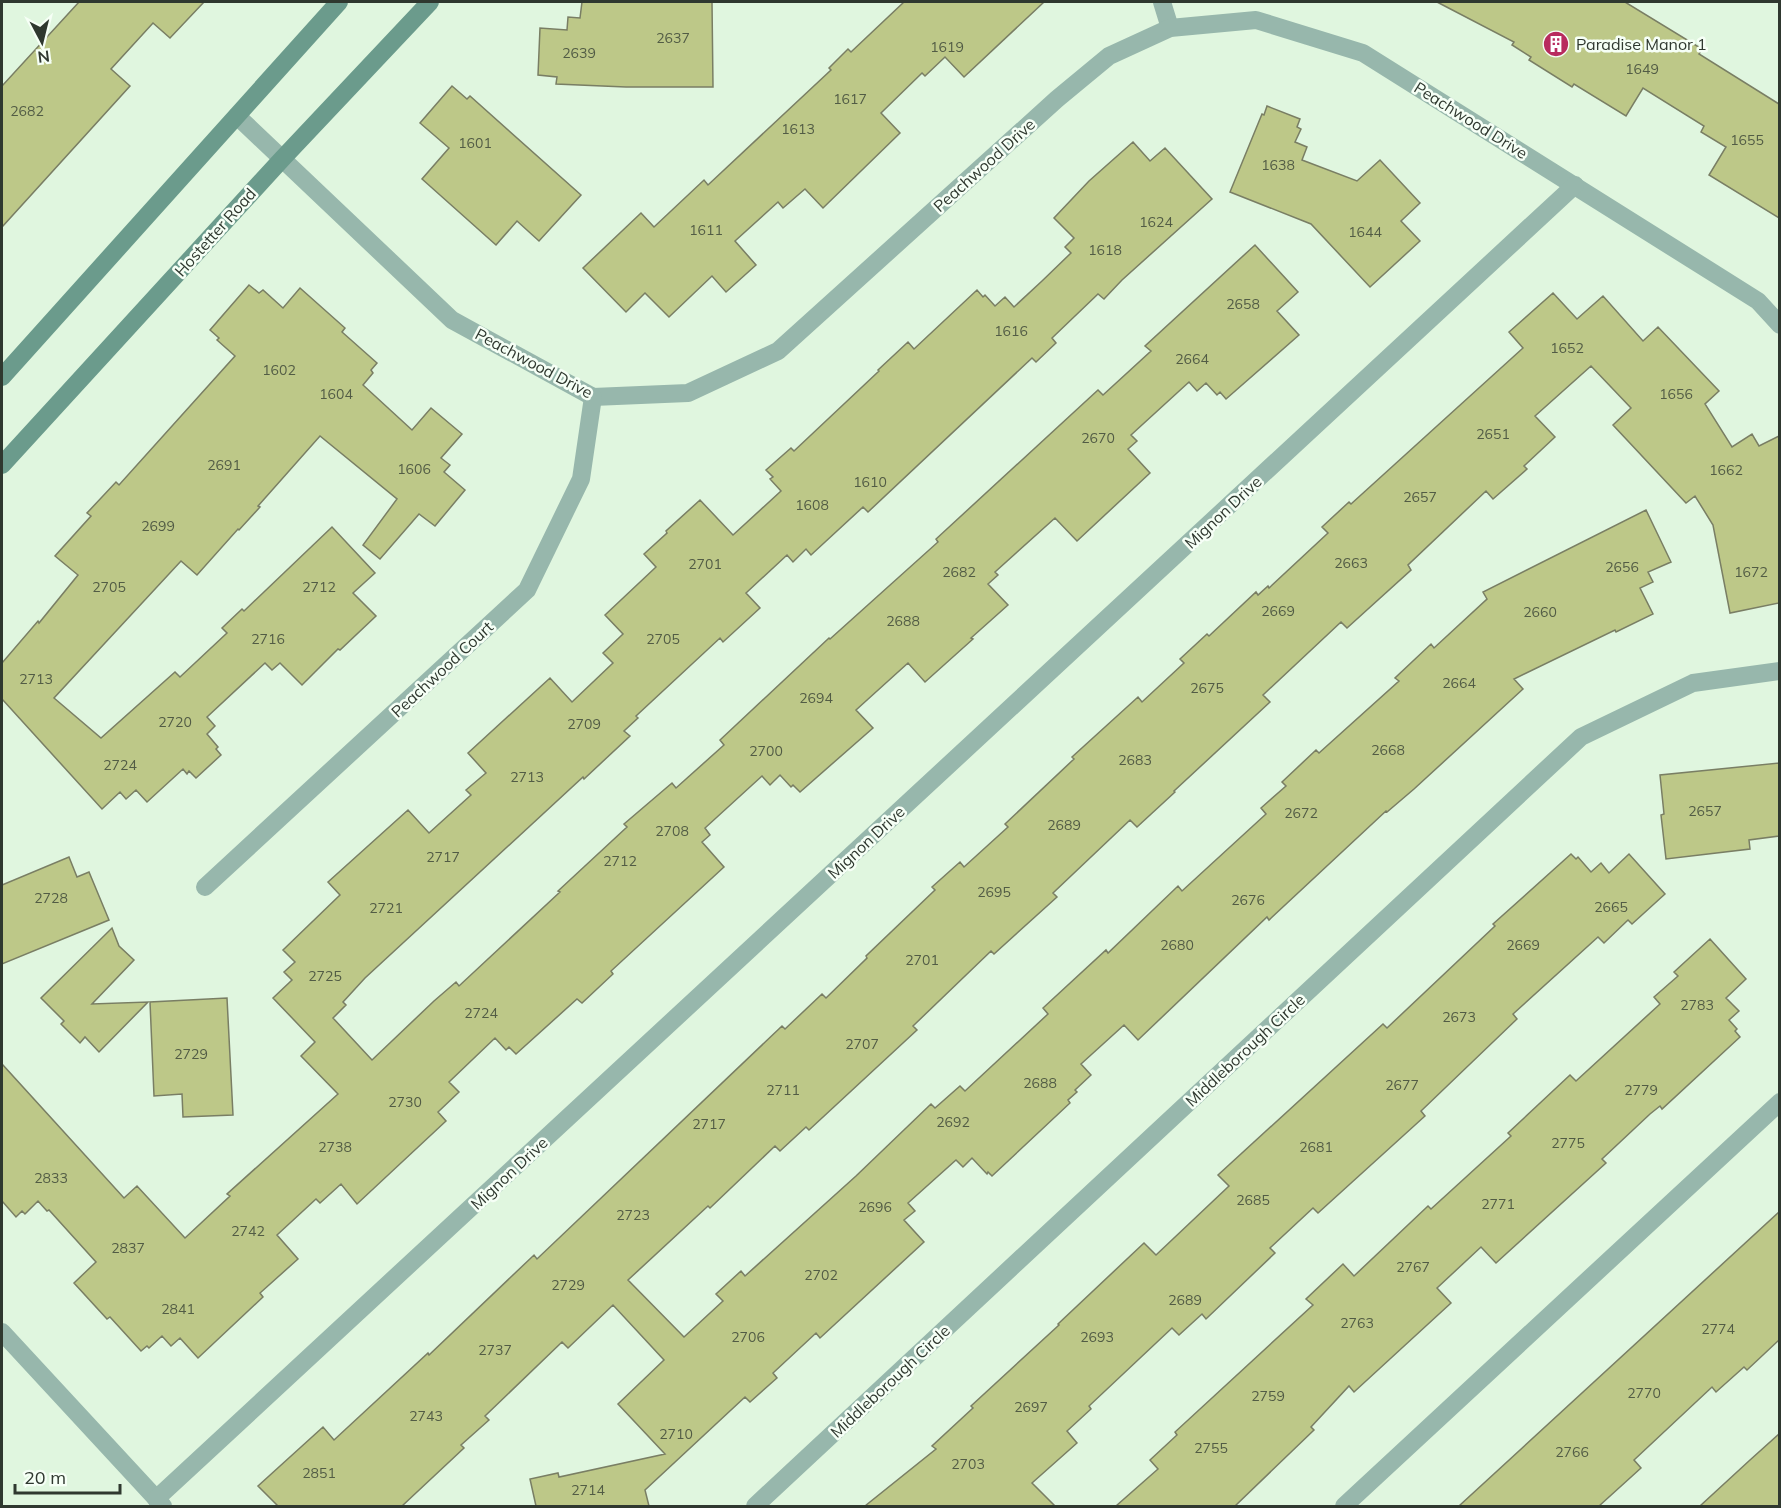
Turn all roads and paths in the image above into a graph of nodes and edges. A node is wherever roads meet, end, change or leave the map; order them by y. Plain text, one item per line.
1 (339, 2) edge
2 (430, 2) edge
3 (1162, 2) edge
4 (1170, 28) junction
5 (237, 116) junction
6 (282, 159) junction
7 (1575, 185) junction
8 (1779, 325) edge
9 (2, 376) edge
10 (593, 397) junction
11 (2, 465) edge
12 (1779, 671) edge
13 (205, 887) dead end
14 (1779, 1102) edge
15 (2, 1332) edge
16 (160, 1503) edge
17 (755, 1506) edge
18 (1344, 1506) edge

1 - 5 main road
2 - 6 main road, Hostetter Road
3 - 4 street
4 - 7 street, Peachwood Drive
4 - 10 street, Peachwood Drive
5 - 6 street, Peachwood Drive
5 - 9 main road
6 - 10 street, Peachwood Drive
6 - 11 main road, Hostetter Road
7 - 8 street, Peachwood Drive
7 - 16 street, Mignon Drive
10 - 13 street, Peachwood Court
12 - 17 street, Middleborough Circle
14 - 18 street
15 - 16 street

